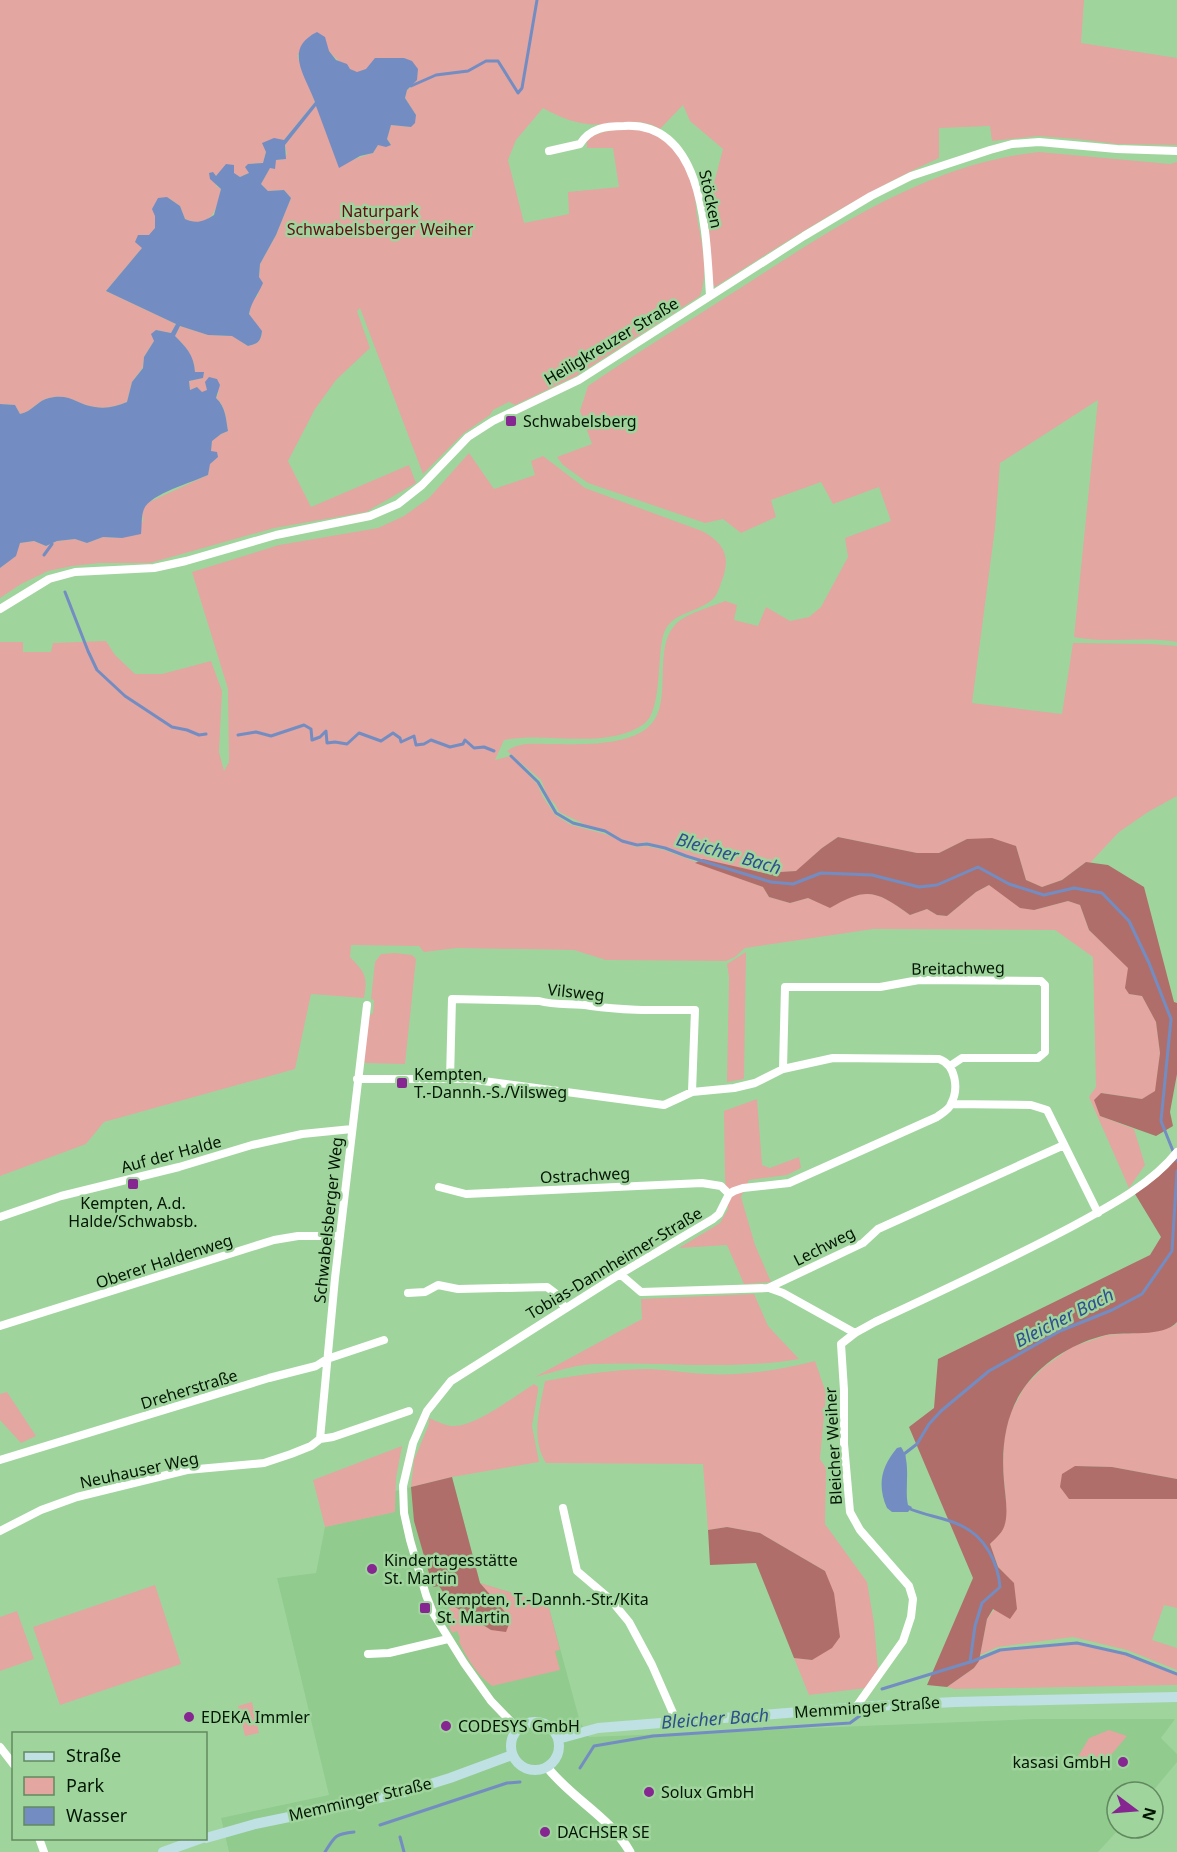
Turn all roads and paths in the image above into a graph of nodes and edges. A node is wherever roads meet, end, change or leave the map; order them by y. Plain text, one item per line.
1 (549, 151) dead end
2 (1177, 151) edge
3 (710, 295) junction
4 (0, 609) edge
5 (367, 1005) dead end
6 (950, 1066) junction
7 (783, 1069) junction
8 (357, 1079) junction
9 (450, 1079) junction
10 (692, 1092) junction
11 (951, 1104) junction
12 (352, 1130) junction
13 (1064, 1145) junction
14 (1175, 1156) edge
15 (439, 1187) dead end
16 (729, 1194) junction
17 (1098, 1213) junction
18 (0, 1217) edge
19 (339, 1236) junction
20 (620, 1274) junction
21 (768, 1288) junction
22 (408, 1293) dead end
23 (565, 1308) junction
24 (0, 1326) edge
25 (855, 1333) junction
26 (384, 1340) dead end
27 (327, 1359) junction
28 (409, 1411) dead end
29 (321, 1439) junction
30 (0, 1460) edge
31 (563, 1508) dead end
32 (0, 1531) edge
33 (448, 1639) junction
34 (368, 1654) dead end
35 (1177, 1697) edge
36 (856, 1707) junction
37 (675, 1721) junction
38 (518, 1729) junction
39 (558, 1739) junction
40 (0, 1747) edge
41 (512, 1755) junction
42 (12, 1762) edge
43 (547, 1767) junction
44 (207, 1837) edge
45 (198, 1840) edge
46 (163, 1852) edge
47 (630, 1852) edge

1 - 3 street, Stöcken
2 - 3 street, Heiligkreuzer Straße
3 - 4 street, Heiligkreuzer Straße
5 - 8 street, Schwabelsberger Weg
6 - 7 street
6 - 7 street, Breitachweg
6 - 11 street
7 - 10 street
8 - 9 street
8 - 12 street, Schwabelsberger Weg
9 - 10 street
9 - 10 street, Vilsweg
11 - 13 street
11 - 16 street
12 - 18 street, Auf der Halde
12 - 19 street, Schwabelsberger Weg
13 - 17 street
13 - 21 street, Lechweg
14 - 17 street
15 - 16 street, Ostrachweg
16 - 20 street, Tobias-Dannheimer-Straße
17 - 25 street
19 - 24 street, Oberer Haldenweg
19 - 27 street, Schwabelsberger Weg
20 - 21 street, Lechweg
20 - 23 street, Tobias-Dannheimer-Straße
21 - 25 street
22 - 23 street
23 - 33 street, Tobias-Dannheimer-Straße
25 - 36 street, Bleicher Weiher
26 - 27 street, Dreherstraße
27 - 29 street, Schwabelsberger Weg
27 - 30 street, Dreherstraße
28 - 29 street
29 - 32 street, Neuhauser Weg
31 - 37 street
33 - 34 street
33 - 38 street, Tobias-Dannheimer-Straße
35 - 36 main road, Memminger Straße
36 - 37 main road, Memminger Straße
37 - 39 main road, Memminger Straße
38 - 39 main road
38 - 41 main road
39 - 43 main road
40 - 42 street
41 - 43 main road
41 - 44 main road, Memminger Straße
43 - 47 street
45 - 46 main road, Memminger Straße

